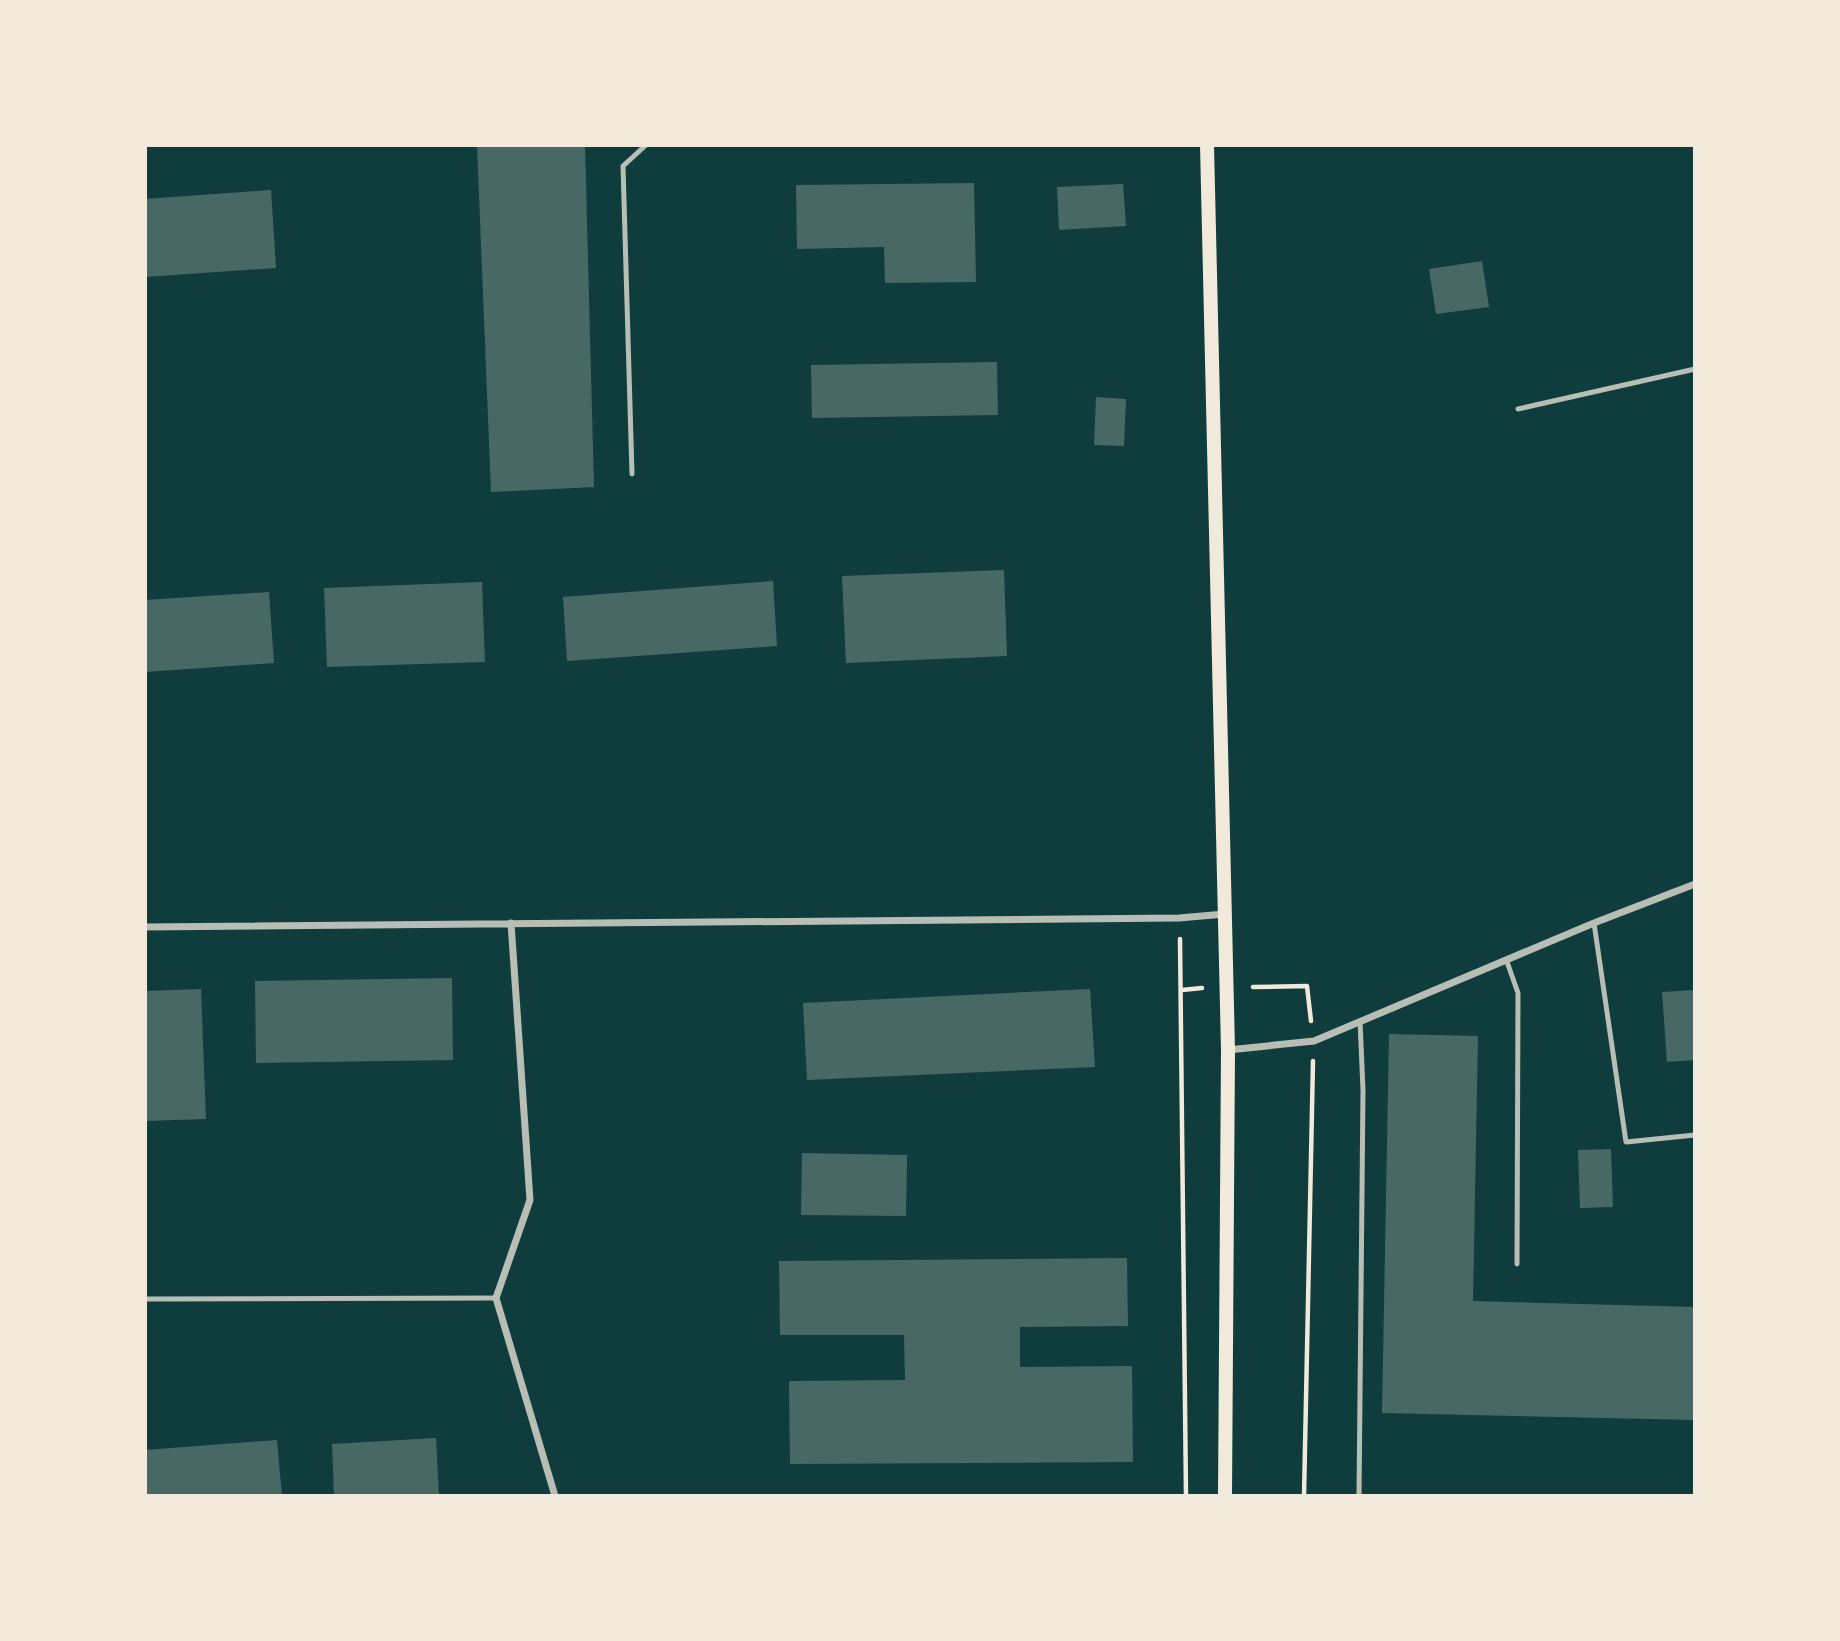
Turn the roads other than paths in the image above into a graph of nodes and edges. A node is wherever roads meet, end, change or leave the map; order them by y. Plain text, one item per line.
1 (646, 145) edge
2 (1207, 145) edge
3 (1695, 369) edge
4 (1518, 410) dead end
5 (632, 474) dead end
6 (1695, 884) edge
7 (1225, 914) junction
8 (511, 923) junction
9 (1594, 923) junction
10 (145, 927) edge
11 (1506, 959) junction
12 (1360, 1021) junction
13 (1228, 1050) junction
14 (1695, 1135) edge
15 (1517, 1264) dead end
16 (496, 1298) junction
17 (145, 1299) edge
18 (555, 1496) edge
19 (1225, 1496) edge
20 (1359, 1496) edge

1 - 5 lane
2 - 7 main road
3 - 4 lane
6 - 9 street
7 - 8 street
7 - 13 main road
8 - 10 street
8 - 16 street
9 - 11 street
9 - 14 lane
11 - 12 street
11 - 15 lane
12 - 13 street
12 - 20 lane
13 - 19 main road
16 - 17 lane
16 - 18 street

